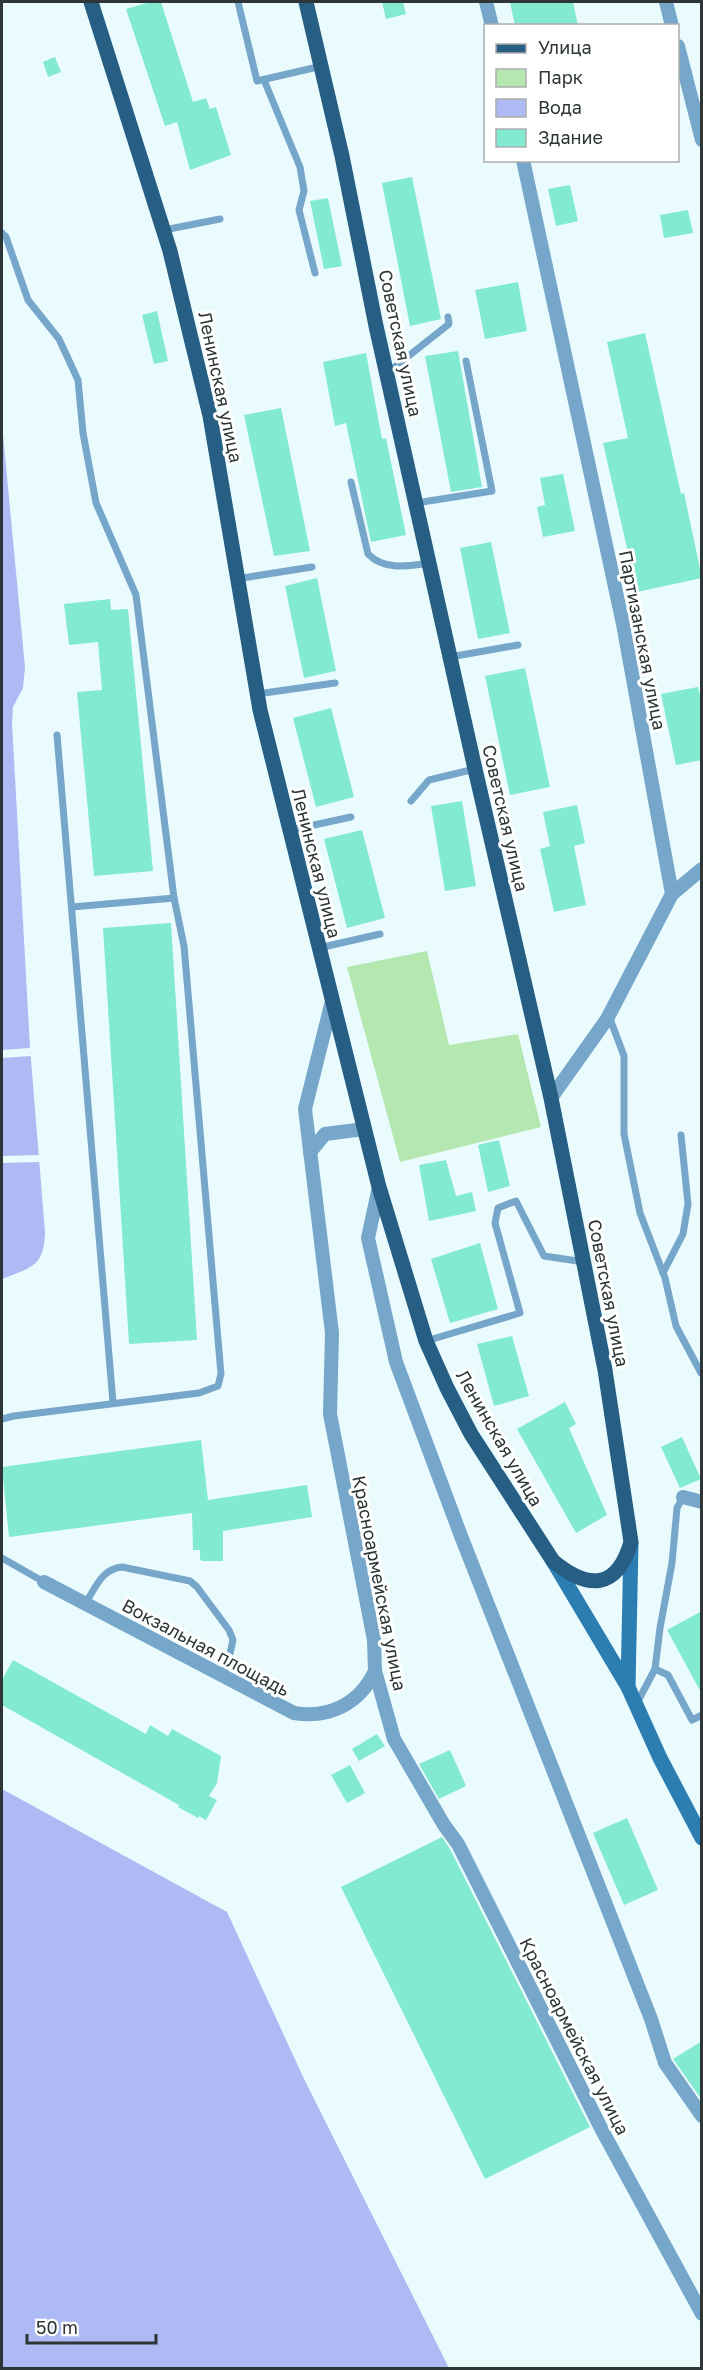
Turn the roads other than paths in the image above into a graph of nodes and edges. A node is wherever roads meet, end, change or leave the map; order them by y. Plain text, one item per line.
1 (92, 2) edge
2 (238, 2) edge
3 (306, 2) edge
4 (486, 2) edge
5 (666, 2) edge
6 (492, 24) edge
7 (672, 24) edge
8 (679, 50) edge
9 (322, 66) junction
10 (264, 80) junction
11 (702, 140) edge
12 (523, 162) edge
13 (220, 219) dead end
14 (163, 230) junction
15 (2, 233) edge
16 (315, 273) dead end
17 (448, 317) dead end
18 (466, 360) dead end
19 (387, 373) junction
20 (351, 482) dead end
21 (416, 503) junction
22 (430, 563) junction
23 (312, 567) dead end
24 (236, 579) junction
25 (518, 645) dead end
26 (450, 657) junction
27 (335, 683) dead end
28 (257, 694) junction
29 (57, 735) dead end
30 (475, 769) junction
31 (411, 801) dead end
32 (351, 817) dead end
33 (288, 830) junction
34 (702, 869) edge
35 (672, 894) junction
36 (174, 898) junction
37 (72, 907) junction
38 (380, 934) dead end
39 (319, 948) junction
40 (332, 1001) junction
41 (609, 1016) junction
42 (550, 1098) junction
43 (364, 1129) junction
44 (681, 1135) dead end
45 (310, 1152) junction
46 (379, 1187) junction
47 (584, 1262) junction
48 (663, 1273) junction
49 (426, 1341) junction
50 (701, 1374) edge
51 (113, 1403) junction
52 (2, 1419) edge
53 (682, 1497) joint
54 (702, 1502) edge
55 (631, 1542) junction
56 (2, 1558) edge
57 (553, 1560) junction
58 (44, 1582) joint
59 (87, 1602) junction
60 (655, 1669) junction
61 (375, 1671) junction
62 (222, 1676) junction
63 (628, 1687) junction
64 (636, 1705) junction
65 (702, 1715) edge
66 (702, 1838) edge
67 (702, 2116) edge
68 (702, 2314) edge

1 - 14 main road, Ленинская улица
2 - 10 lane
3 - 9 main road, Советская улица
4 - 6 street
5 - 7 street
8 - 11 street
9 - 10 lane
9 - 19 main road, Советская улица
10 - 16 lane
12 - 35 street, Партизанская улица
13 - 14 lane
14 - 24 main road, Ленинская улица
15 - 36 lane
17 - 19 lane
18 - 21 lane
19 - 21 main road, Советская улица
20 - 22 lane
21 - 22 main road, Советская улица
22 - 26 main road, Советская улица
23 - 24 lane
24 - 28 main road, Ленинская улица
25 - 26 lane
26 - 30 main road, Советская улица
27 - 28 lane
28 - 33 main road, Ленинская улица
29 - 37 lane
30 - 31 lane
30 - 42 main road, Советская улица
32 - 33 lane
33 - 39 main road, Ленинская улица
34 - 35 street
35 - 41 street
36 - 37 lane
36 - 51 lane
37 - 51 lane
38 - 39 lane
39 - 40 main road, Ленинская улица
40 - 43 main road, Ленинская улица
40 - 45 street, Красноармейская улица
41 - 42 street
41 - 48 lane
42 - 47 main road, Советская улица
43 - 45 street
43 - 46 main road, Ленинская улица
44 - 48 lane
45 - 61 street, Красноармейская улица
46 - 49 main road, Ленинская улица
46 - 67 street
47 - 49 lane
47 - 55 main road, Советская улица
48 - 50 lane
49 - 57 main road, Ленинская улица
51 - 52 lane
53 - 54 street
53 - 60 lane
55 - 57 main road
55 - 63 main road, Ленинская улица
56 - 58 lane
57 - 63 main road, Ленинская улица
58 - 59 street, Вокзальная площадь
59 - 62 street, Вокзальная площадь
59 - 62 lane
60 - 64 lane
60 - 65 lane
61 - 62 street, Вокзальная площадь
61 - 68 street, Красноармейская улица
63 - 64 main road, Ленинская улица
64 - 66 main road, Ленинская улица

